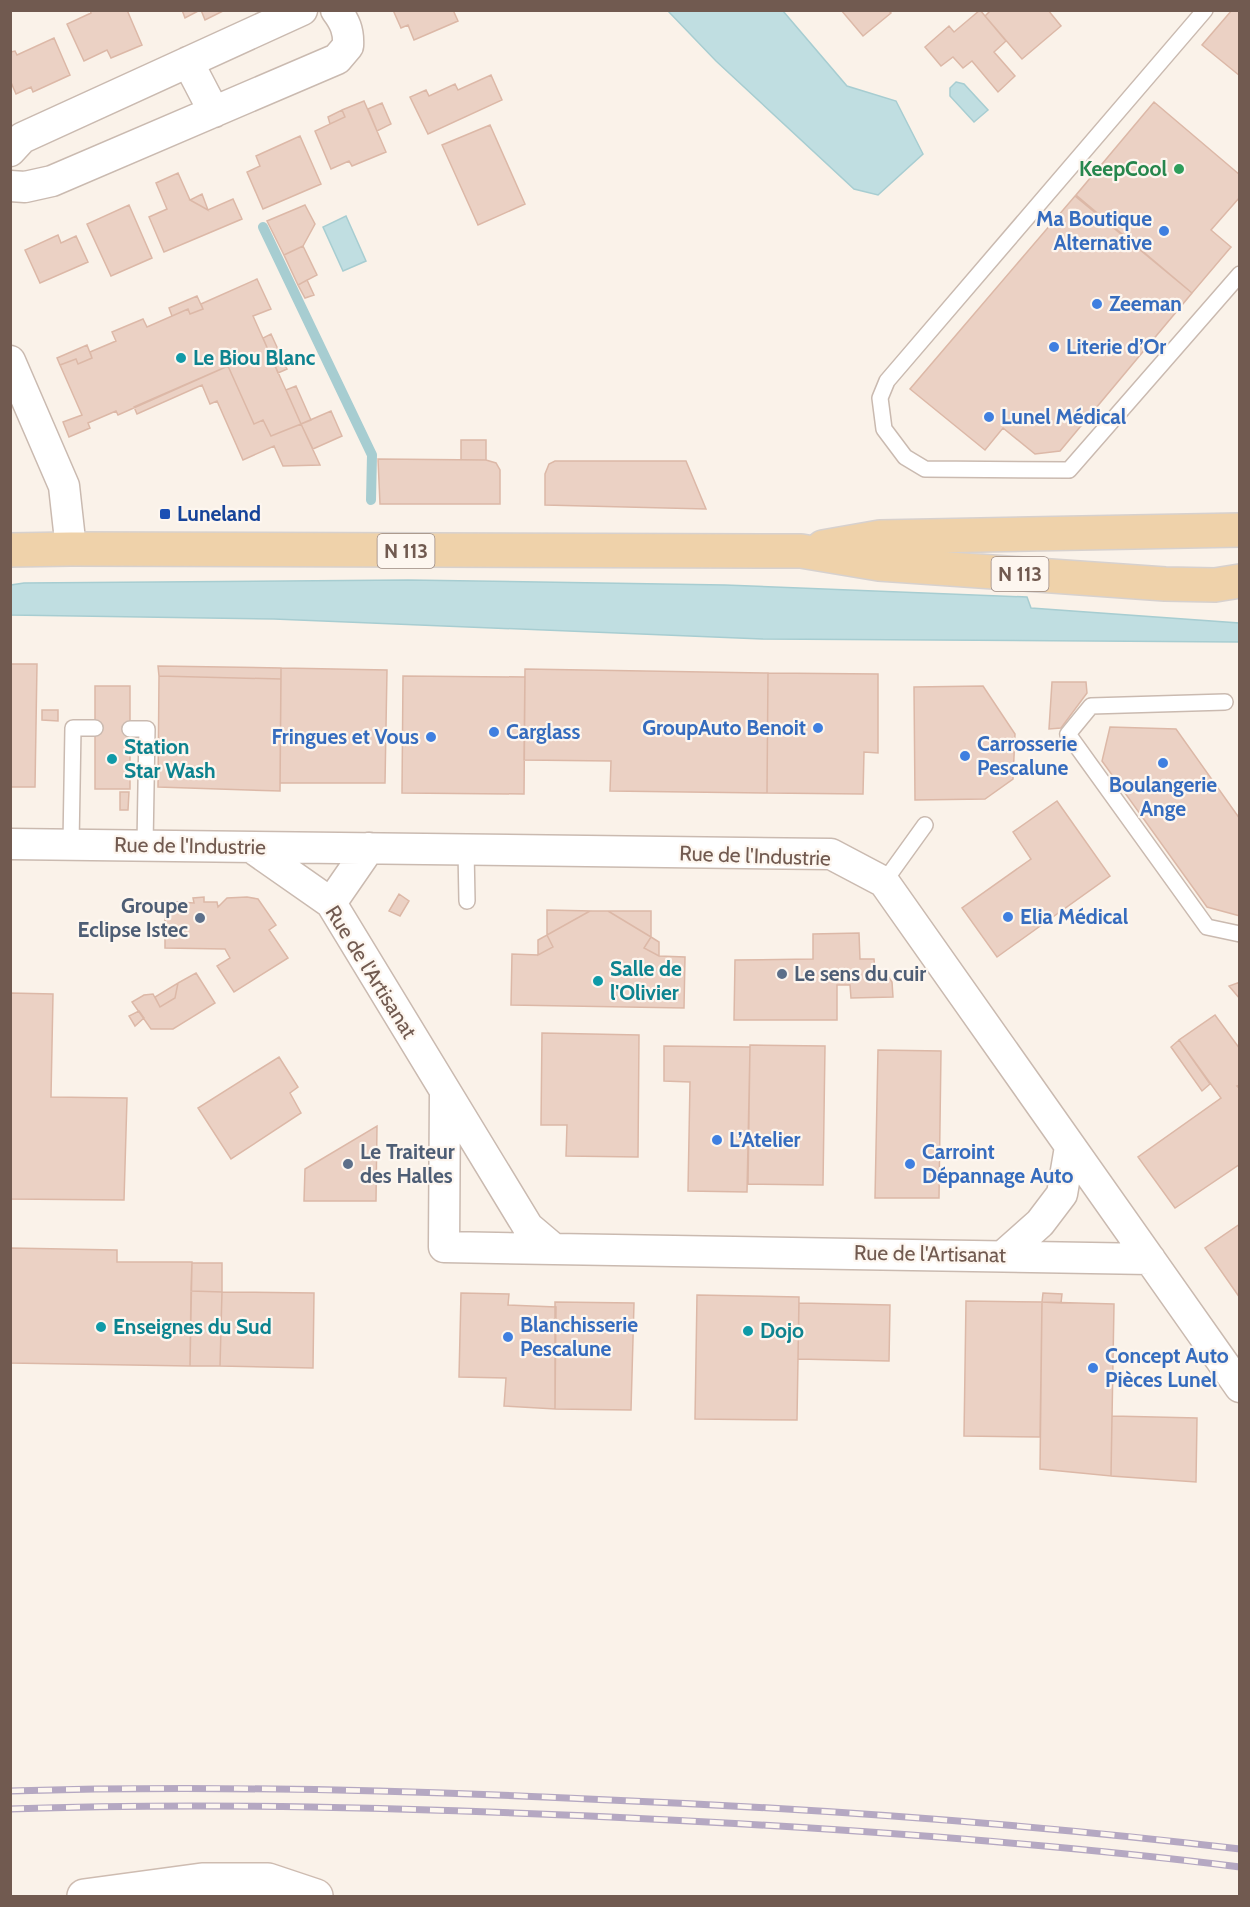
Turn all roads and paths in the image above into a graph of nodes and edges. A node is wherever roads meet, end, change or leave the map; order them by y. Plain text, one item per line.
1 (302, 10) edge
2 (336, 10) edge
3 (1205, 10) edge
4 (188, 62) junction
5 (214, 112) junction
6 (10, 151) edge
7 (10, 186) edge
8 (1239, 274) edge
9 (10, 361) edge
10 (1239, 530) edge
11 (71, 549) junction
12 (10, 550) edge
13 (801, 551) junction
14 (1239, 581) edge
15 (1225, 702) dead end
16 (95, 728) dead end
17 (130, 729) dead end
18 (925, 825) dead end
19 (10, 844) edge
20 (71, 844) junction
21 (145, 845) junction
22 (251, 847) junction
23 (369, 849) junction
24 (466, 850) junction
25 (884, 882) junction
26 (467, 901) dead end
27 (331, 903) junction
28 (1239, 934) edge
29 (445, 1091) junction
30 (1071, 1147) junction
31 (554, 1249) junction
32 (1004, 1255) junction
33 (1150, 1259) junction
34 (1239, 1387) edge
35 (84, 1896) edge
36 (316, 1896) edge

1 - 4 street
2 - 5 street
3 - 8 lane
4 - 5 street
4 - 6 street
5 - 7 street
9 - 11 street
10 - 13 main road, N 113
11 - 12 main road, N 113
11 - 13 main road, N 113
13 - 14 main road, N 113
15 - 28 lane
16 - 20 lane
17 - 21 lane
18 - 25 lane
19 - 20 street, Rue de l'Industrie
20 - 21 street, Rue de l'Industrie
21 - 22 street, Rue de l'Industrie
22 - 23 street, Rue de l'Industrie
22 - 27 street, Rue de l'Artisanat
23 - 24 street, Rue de l'Industrie
23 - 27 street
24 - 25 street, Rue de l'Industrie
24 - 26 lane
25 - 30 street, Rue de l'Industrie
27 - 29 street, Rue de l'Artisanat
29 - 31 street, Rue de l'Artisanat
29 - 31 street, Rue de l'Artisanat
30 - 32 street
30 - 33 street, Rue de l'Industrie
31 - 32 street, Rue de l'Artisanat
32 - 33 street, Rue de l'Artisanat
33 - 34 street
35 - 36 street

